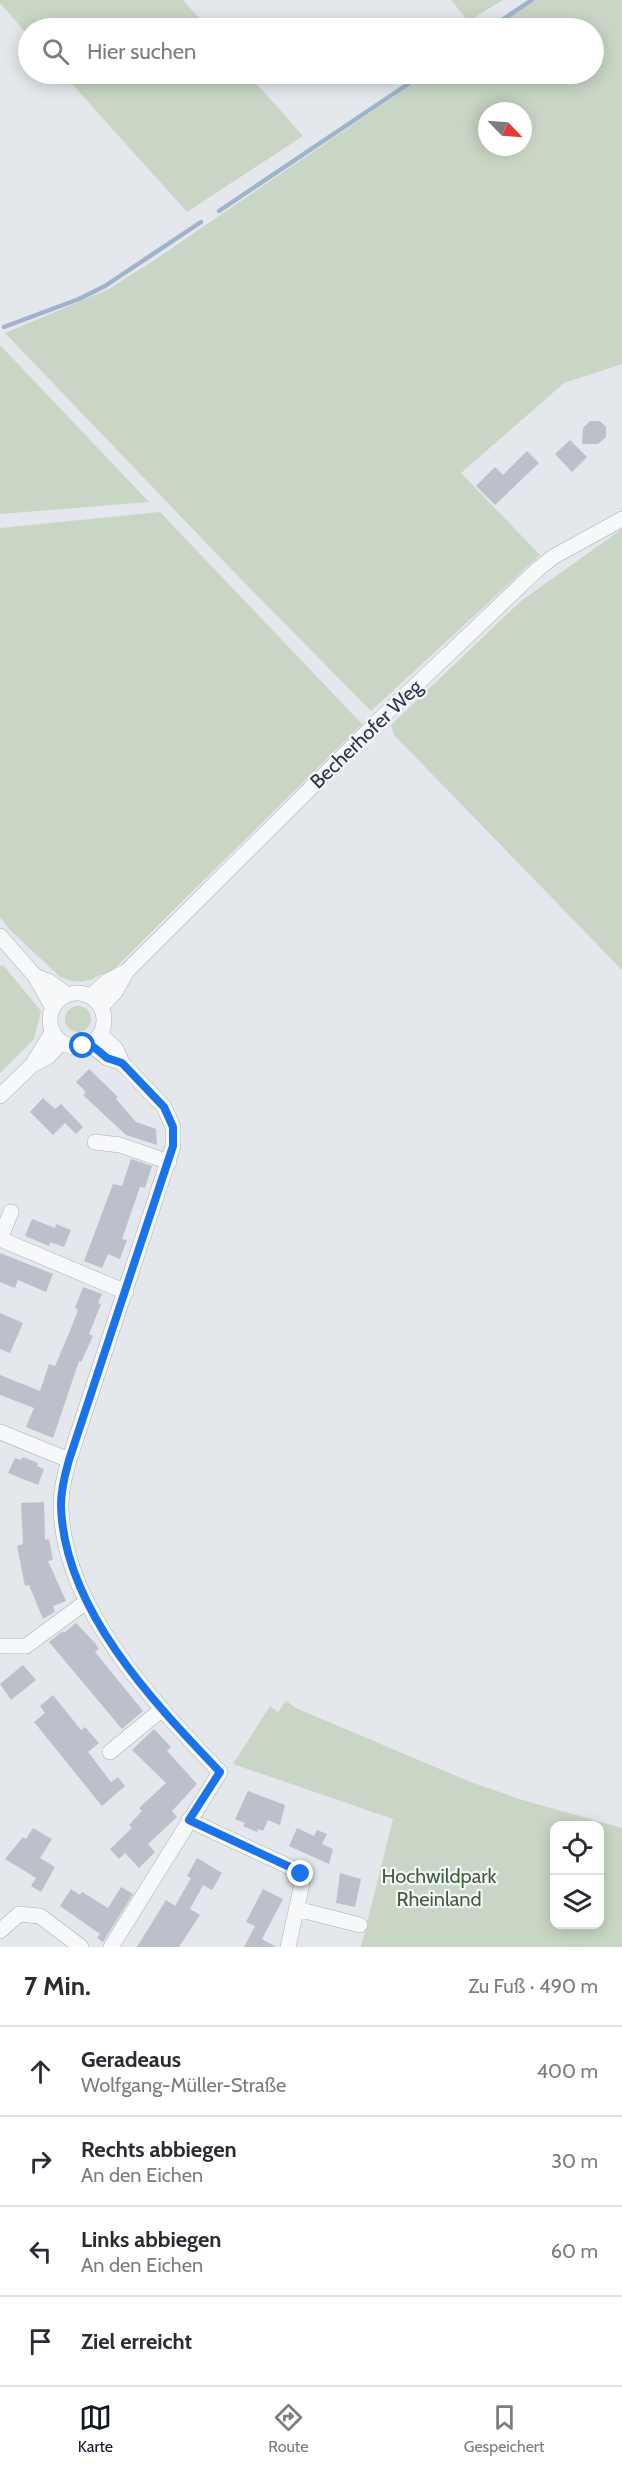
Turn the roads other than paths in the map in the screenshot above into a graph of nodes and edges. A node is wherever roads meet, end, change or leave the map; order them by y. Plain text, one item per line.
1 (622, 519) edge
2 (0, 936) edge
3 (35, 976) junction
4 (67, 995) junction
5 (96, 1001) junction
6 (53, 1008) junction
7 (57, 1036) junction
8 (95, 1039) junction
9 (0, 1096) edge
10 (95, 1142) dead end
11 (169, 1162) junction
12 (11, 1212) dead end
13 (0, 1239) edge
14 (126, 1292) junction
15 (0, 1432) edge
16 (69, 1460) junction
17 (86, 1602) junction
18 (3, 1646) dead end
19 (161, 1710) junction
20 (110, 1752) dead end
21 (189, 1820) junction
22 (297, 1909) junction
23 (360, 1925) dead end
24 (0, 1931) edge
25 (81, 1947) edge
26 (111, 1947) edge
27 (288, 1947) edge

1 - 5 street, Becherhofer Weg
2 - 3 street
3 - 4 street
3 - 6 street
4 - 5 street
4 - 6 street
5 - 8 street
6 - 7 street
7 - 8 street
7 - 9 street
8 - 11 street
10 - 11 street
11 - 14 street
12 - 13 street
13 - 14 street
14 - 16 street
15 - 16 street
16 - 17 street
17 - 18 street
17 - 19 street
19 - 20 street
19 - 21 street
21 - 22 street
21 - 26 street
22 - 23 street
22 - 27 street
24 - 25 street

